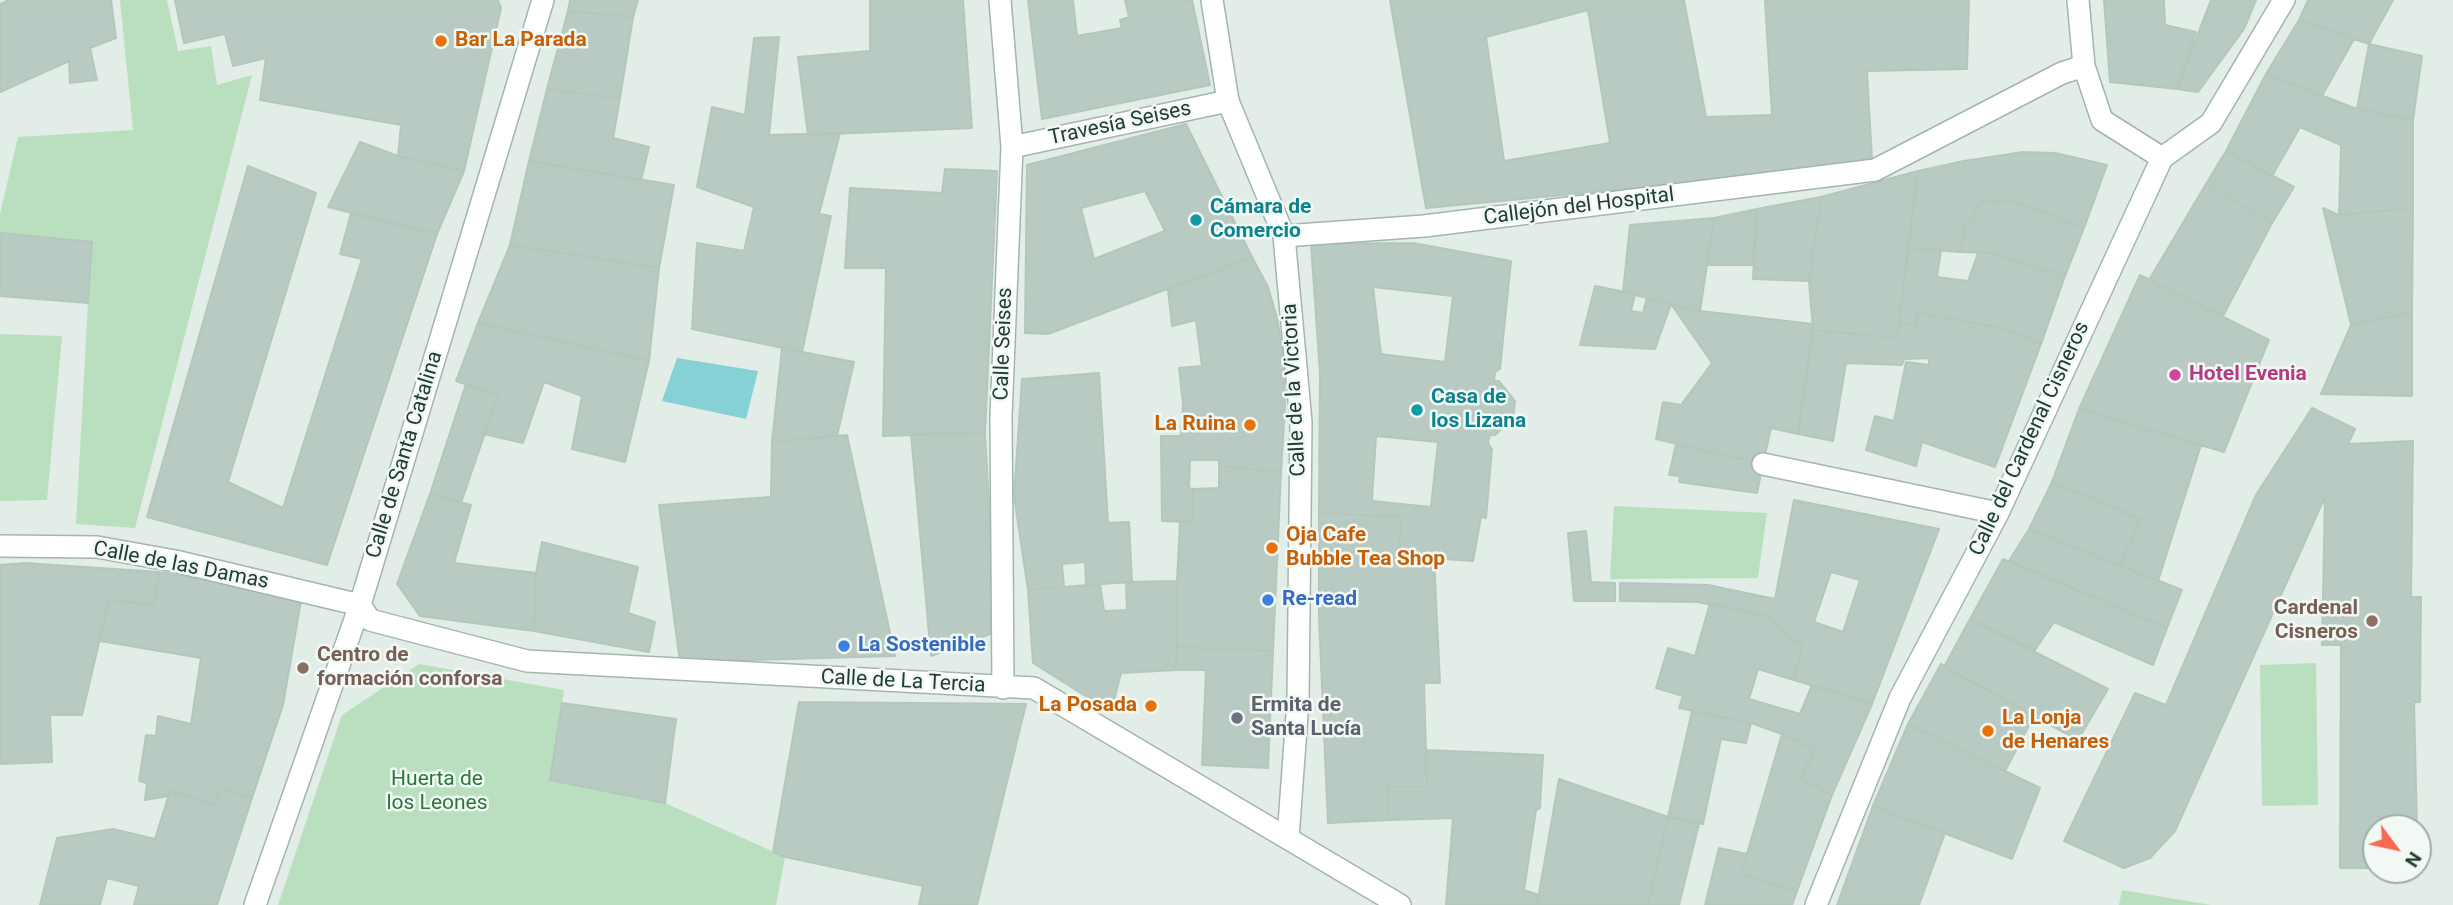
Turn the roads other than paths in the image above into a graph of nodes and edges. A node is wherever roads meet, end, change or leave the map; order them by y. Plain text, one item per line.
1 (543, 0) edge
2 (1000, 0) edge
3 (1212, 0) edge
4 (2078, 0) edge
5 (2284, 0) edge
6 (2084, 66) junction
7 (1228, 101) junction
8 (1012, 147) junction
9 (2162, 158) junction
10 (1284, 236) junction
11 (1763, 464) dead end
12 (1998, 513) junction
13 (0, 547) edge
14 (360, 605) junction
15 (1003, 688) junction
16 (1288, 838) junction
17 (255, 905) edge
18 (1400, 905) edge
19 (1816, 905) edge

1 - 14 street, Calle de Santa Catalina
2 - 8 street, Calle Seises
3 - 7 street, Calle de la Victoria
4 - 6 street
5 - 9 street, Calle del Cardenal Cisneros
6 - 9 street
6 - 10 street, Callejón del Hospital
7 - 8 street, Travesía Seises
7 - 10 street, Calle de la Victoria
8 - 15 street, Calle Seises
9 - 12 street, Calle del Cardenal Cisneros
10 - 16 street, Calle de la Victoria
11 - 12 street
12 - 19 street, Calle del Cardenal Cisneros
13 - 14 street, Calle de las Damas
14 - 15 street, Calle de La Tercia
14 - 17 street, Calle de Santa Catalina
15 - 16 street, Calle de La Tercia
16 - 18 street, Calle de La Tercia

